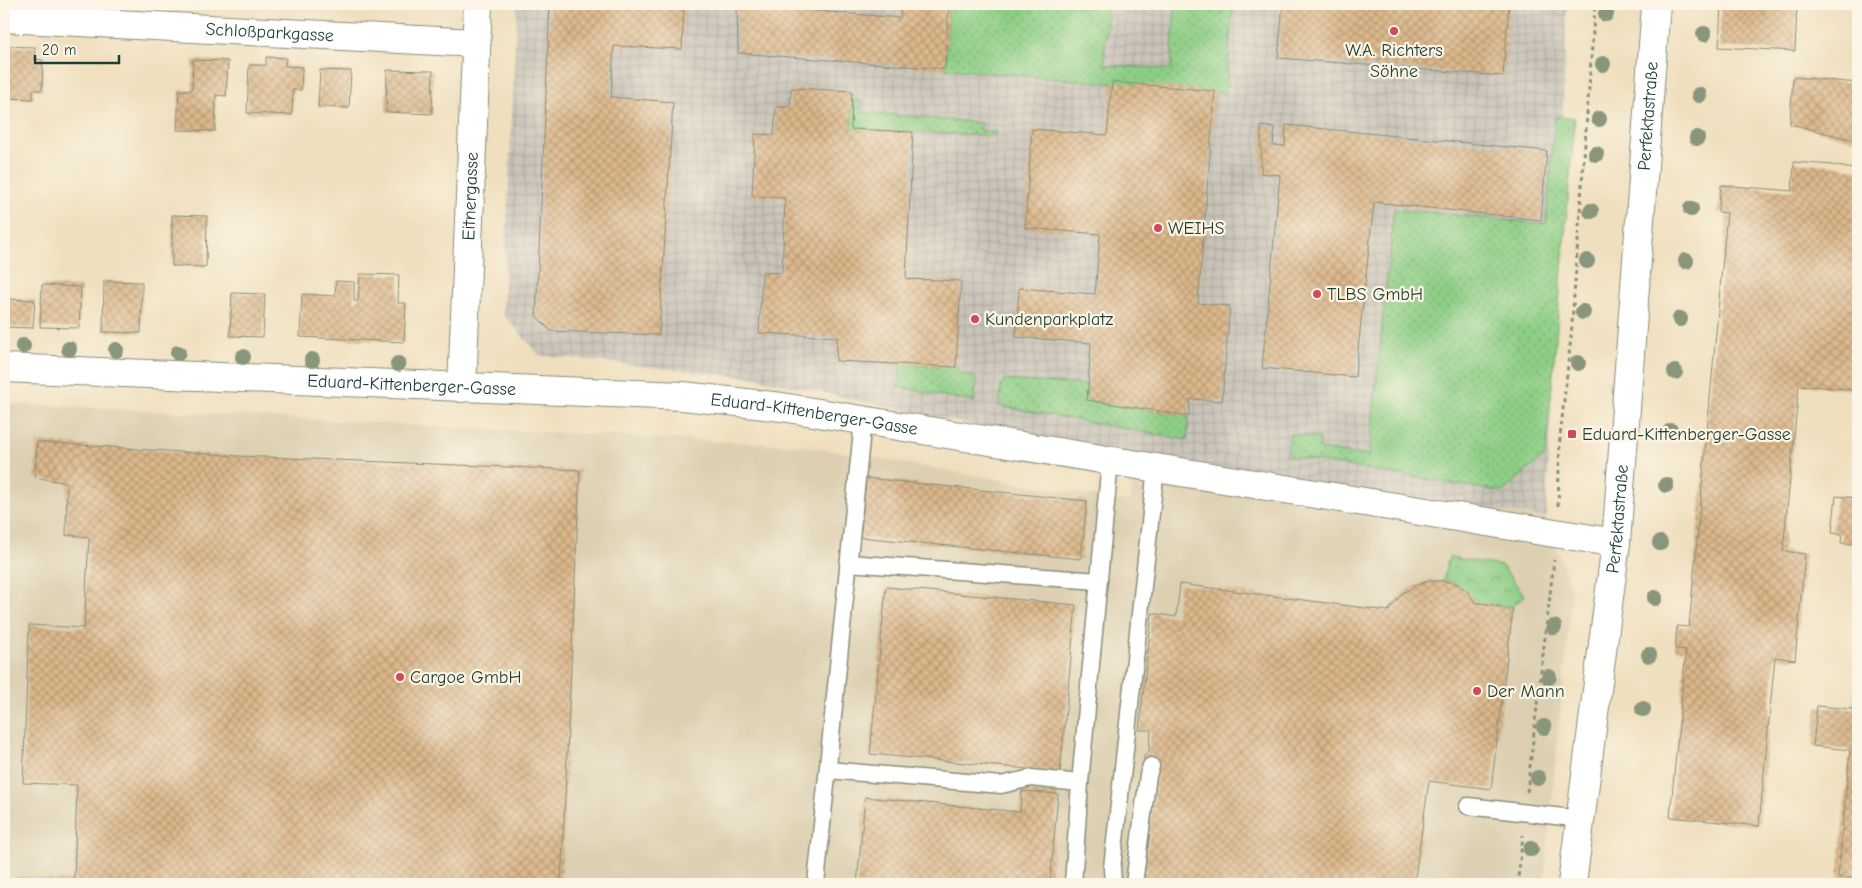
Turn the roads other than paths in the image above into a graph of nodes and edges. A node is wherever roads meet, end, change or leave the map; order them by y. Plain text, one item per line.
1 (478, 4) edge
2 (1656, 4) edge
3 (4, 18) edge
4 (476, 43) junction
5 (4, 368) edge
6 (462, 388) junction
7 (863, 420) junction
8 (1110, 461) junction
9 (1156, 468) junction
10 (1616, 543) junction
11 (848, 563) junction
12 (1099, 581) junction
13 (1151, 766) dead end
14 (828, 770) junction
15 (1080, 783) junction
16 (1468, 806) dead end
17 (1581, 819) junction
18 (816, 884) edge
19 (1073, 884) edge
20 (1113, 884) edge
21 (1134, 884) edge
22 (1572, 884) edge

1 - 4 street, Eitnergasse
2 - 10 street, Perfektastraße
3 - 4 street, Schloßparkgasse
4 - 6 street, Eitnergasse
5 - 6 street, Eduard-Kittenberger-Gasse
6 - 7 street, Eduard-Kittenberger-Gasse
7 - 8 street, Eduard-Kittenberger-Gasse
7 - 11 lane
8 - 9 street, Eduard-Kittenberger-Gasse
8 - 12 lane
9 - 10 street, Eduard-Kittenberger-Gasse
9 - 20 lane
10 - 17 street, Perfektastraße
11 - 12 lane
11 - 14 lane
12 - 15 lane
13 - 21 lane
14 - 15 lane
14 - 18 lane
15 - 19 lane
16 - 17 lane
17 - 22 street, Perfektastraße

